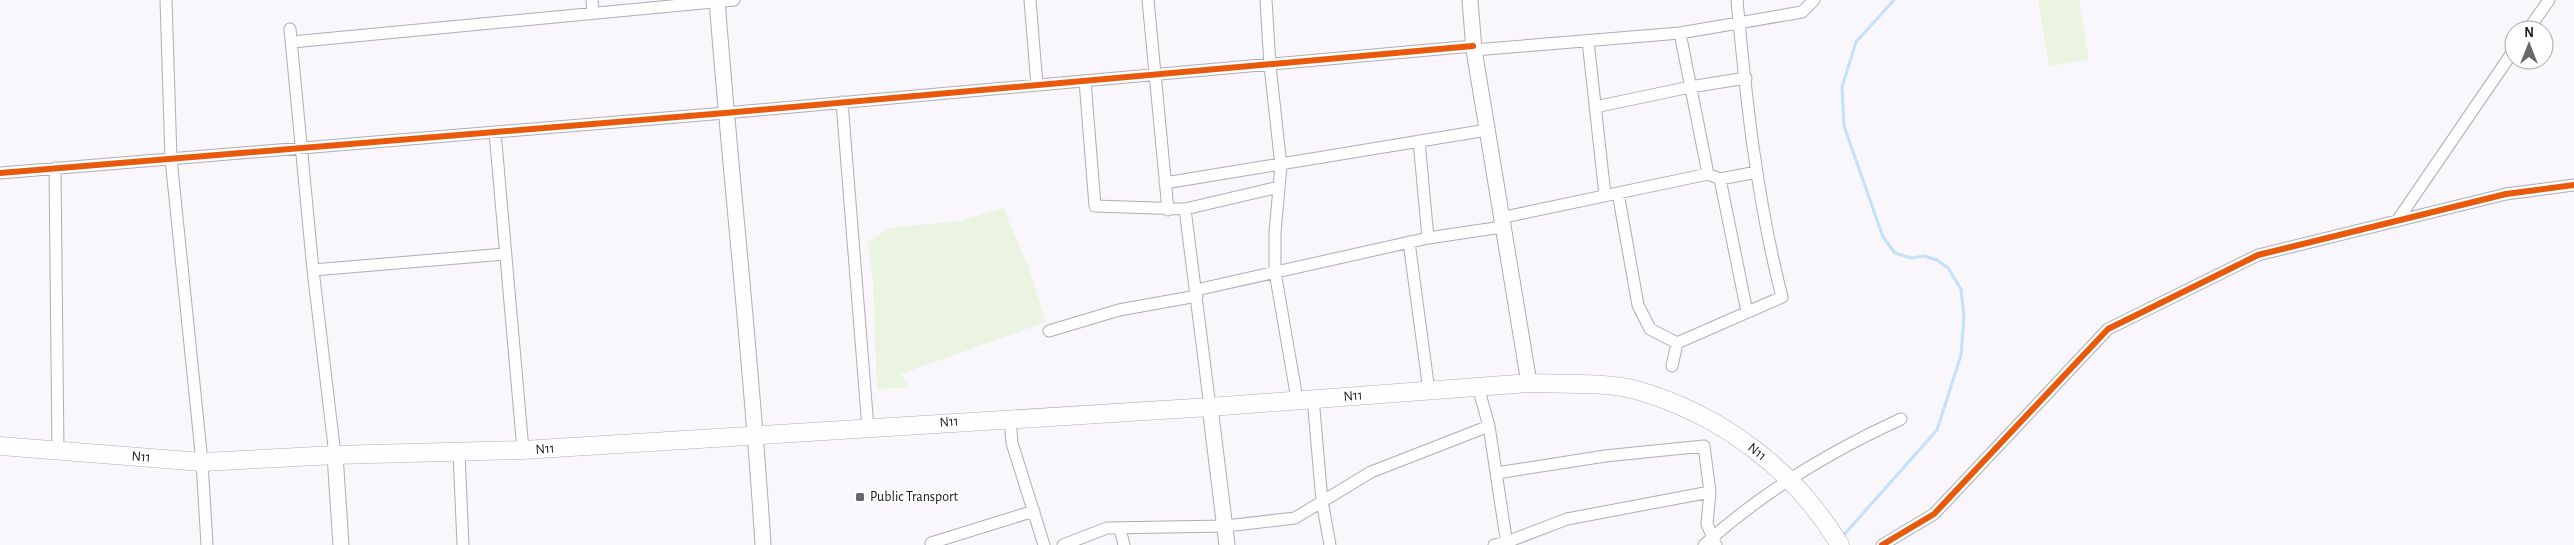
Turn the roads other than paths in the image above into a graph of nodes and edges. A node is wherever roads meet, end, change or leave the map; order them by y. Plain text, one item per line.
1 (166, 0) edge
2 (592, 0) edge
3 (734, 0) edge
4 (1030, 0) edge
5 (1148, 0) edge
6 (1266, 0) edge
7 (1470, 0) edge
8 (1737, 0) edge
9 (2549, 0) edge
10 (717, 1) edge
11 (1811, 1) edge
12 (593, 13) junction
13 (2535, 20) edge
14 (1739, 22) junction
15 (290, 29) dead end
16 (1680, 33) junction
17 (1588, 41) junction
18 (292, 42) junction
19 (1474, 48) junction
20 (2504, 64) edge
21 (1270, 66) junction
22 (1154, 74) junction
23 (1746, 78) junction
24 (1085, 81) junction
25 (1037, 85) junction
26 (1690, 87) junction
27 (842, 102) junction
28 (1595, 107) junction
29 (725, 113) junction
30 (1487, 130) junction
31 (494, 132) junction
32 (1420, 141) junction
33 (302, 148) junction
34 (171, 159) junction
35 (1281, 166) junction
36 (55, 168) junction
37 (1757, 172) junction
38 (0, 173) edge
39 (1708, 174) junction
40 (1720, 179) junction
41 (1165, 184) junction
42 (2574, 185) edge
43 (1279, 187) junction
44 (1618, 193) junction
45 (1605, 196) junction
46 (1185, 209) junction
47 (1168, 210) junction
48 (2396, 221) junction
49 (1501, 222) junction
50 (1428, 238) junction
51 (1409, 242) junction
52 (505, 254) junction
53 (313, 270) junction
54 (1275, 272) junction
55 (1196, 293) junction
56 (1747, 312) junction
57 (1049, 331) dead end
58 (1677, 343) junction
59 (1672, 366) dead end
60 (1529, 383) junction
61 (1478, 387) junction
62 (1429, 391) junction
63 (1305, 399) junction
64 (1210, 407) junction
65 (1010, 418) junction
66 (1901, 419) dead end
67 (1489, 426) junction
68 (868, 428) junction
69 (756, 435) junction
70 (0, 446) edge
71 (523, 450) junction
72 (58, 452) junction
73 (459, 453) junction
74 (335, 455) junction
75 (202, 462) junction
76 (1497, 473) junction
77 (1792, 480) junction
78 (1710, 492) junction
79 (1322, 501) junction
80 (1034, 511) junction
81 (1226, 526) junction
82 (1120, 529) junction
83 (1715, 540) edge
84 (1507, 544) edge
85 (206, 545) edge
86 (341, 545) edge
87 (463, 545) edge
88 (763, 545) edge
89 (932, 545) edge
90 (1044, 545) edge
91 (1063, 545) edge
92 (1124, 545) edge
93 (1227, 545) edge
94 (1330, 545) edge
95 (1494, 545) edge
96 (1704, 545) edge
97 (1840, 545) edge
98 (1882, 545) edge

1 - 34 street
2 - 12 street
3 - 10 street
4 - 25 street
5 - 22 street
6 - 21 street
7 - 19 street
8 - 14 street
9 - 13 street
10 - 12 street
10 - 29 street
11 - 14 street
12 - 18 street
14 - 16 street
14 - 23 street
15 - 18 street
16 - 17 street
16 - 26 street
17 - 19 street
17 - 28 street
18 - 33 street
19 - 21 street
19 - 30 street
20 - 48 street
21 - 22 street
21 - 35 street
22 - 24 street
22 - 41 street
23 - 26 street
23 - 37 street
24 - 25 street
24 - 47 street
25 - 27 street
26 - 28 street
26 - 39 street
27 - 29 street
27 - 68 street
28 - 45 street
29 - 31 street
29 - 69 street
30 - 32 street
30 - 49 street
31 - 33 street
31 - 52 street
32 - 35 street
32 - 50 street
33 - 34 street
33 - 53 street
34 - 36 street
34 - 75 street
35 - 41 street
35 - 43 street
36 - 38 street
36 - 72 street
37 - 40 street
37 - 56 street
39 - 40 street
39 - 44 street
40 - 56 street
41 - 47 street
42 - 48 street
43 - 46 street
43 - 54 street
44 - 45 street
44 - 58 street
45 - 49 street
46 - 47 street
46 - 55 street
48 - 98 street
49 - 50 street
49 - 60 street
50 - 51 street
51 - 54 street
51 - 62 street
52 - 53 street
52 - 71 street
53 - 74 street
54 - 55 street
54 - 63 street
55 - 57 street
55 - 64 street
56 - 58 street
58 - 59 street
60 - 61 main road, N11
60 - 77 main road, N11
61 - 62 main road, N11
61 - 67 street
62 - 63 main road, N11
63 - 64 main road, N11
63 - 79 street
64 - 65 main road, N11
64 - 81 street
65 - 68 main road, N11
65 - 80 street
66 - 77 street
67 - 76 street
67 - 79 street
68 - 69 main road, N11
69 - 71 main road, N11
69 - 88 street
70 - 72 main road, N11
71 - 73 main road, N11
72 - 75 main road, N11
73 - 74 main road, N11
73 - 87 street
74 - 75 main road, N11
74 - 86 street
75 - 85 street
76 - 78 street
76 - 84 street
77 - 83 street
77 - 97 main road, N11
78 - 83 street
78 - 84 street
79 - 81 street
79 - 94 street
80 - 89 street
80 - 90 street
81 - 82 street
81 - 93 street
82 - 91 street
82 - 92 street
83 - 96 street
84 - 95 street

